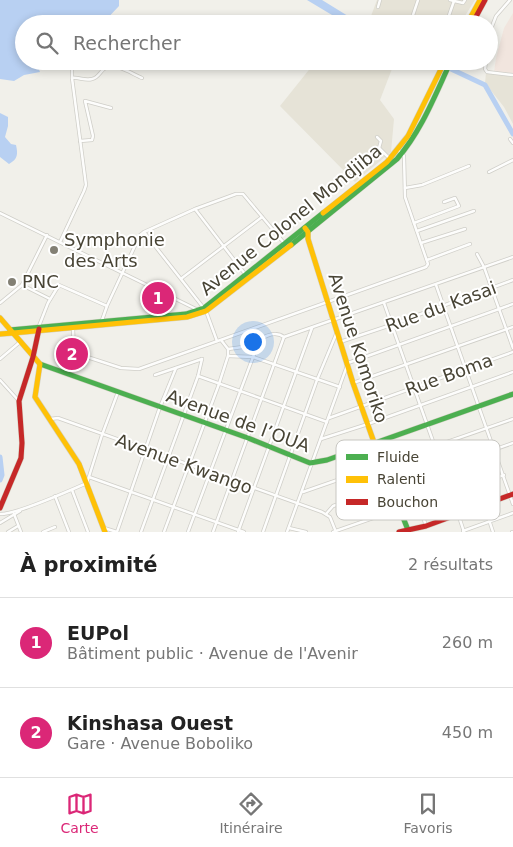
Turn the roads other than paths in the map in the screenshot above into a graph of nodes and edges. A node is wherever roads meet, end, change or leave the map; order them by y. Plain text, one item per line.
1 (380, 0) edge
2 (418, 0) edge
3 (452, 0) edge
4 (465, 0) edge
5 (480, 0) edge
6 (485, 0) edge
7 (510, 0) edge
8 (378, 7) dead end
9 (413, 15) edge
10 (448, 15) edge
11 (472, 15) edge
12 (477, 15) edge
13 (497, 15) edge
14 (72, 70) edge
15 (103, 70) edge
16 (125, 70) edge
17 (443, 70) edge
18 (446, 70) edge
19 (486, 70) edge
20 (442, 75) junction
21 (513, 75) edge
22 (72, 78) junction
23 (142, 78) dead end
24 (111, 108) dead end
25 (378, 137) dead end
26 (510, 139) dead end
27 (80, 141) junction
28 (513, 143) edge
29 (379, 148) junction
30 (400, 152) junction
31 (390, 159) junction
32 (513, 160) edge
33 (469, 166) dead end
34 (489, 172) dead end
35 (351, 173) dead end
36 (404, 188) junction
37 (444, 202) dead end
38 (195, 209) junction
39 (474, 211) dead end
40 (0, 213) edge
41 (262, 217) junction
42 (414, 223) junction
43 (464, 229) dead end
44 (307, 230) junction
45 (418, 231) junction
46 (144, 232) junction
47 (47, 235) junction
48 (60, 242) junction
49 (421, 243) junction
50 (285, 244) junction
51 (470, 244) dead end
52 (224, 247) junction
53 (477, 254) dead end
54 (513, 257) edge
55 (427, 260) junction
56 (484, 267) junction
57 (124, 272) junction
58 (246, 275) junction
59 (182, 278) junction
60 (513, 280) edge
61 (22, 285) junction
62 (436, 285) junction
63 (491, 288) junction
64 (50, 299) junction
65 (0, 303) edge
66 (328, 303) junction
67 (384, 303) junction
68 (513, 304) edge
69 (107, 306) junction
70 (443, 306) junction
71 (499, 308) junction
72 (203, 310) junction
73 (0, 318) edge
74 (333, 321) junction
75 (101, 324) junction
76 (391, 326) junction
77 (450, 326) junction
78 (513, 327) edge
79 (312, 328) junction
80 (38, 329) junction
81 (72, 329) junction
82 (506, 330) junction
83 (11, 332) junction
84 (336, 332) junction
85 (0, 334) edge
86 (284, 337) junction
87 (221, 340) junction
88 (20, 342) junction
89 (217, 342) junction
90 (340, 342) junction
91 (398, 345) junction
92 (250, 346) junction
93 (457, 347) junction
94 (513, 348) edge
95 (228, 349) junction
96 (513, 352) edge
97 (228, 356) junction
98 (32, 357) junction
99 (253, 357) junction
100 (0, 359) edge
101 (348, 363) junction
102 (40, 364) junction
103 (275, 365) junction
104 (406, 365) junction
105 (176, 368) junction
106 (465, 369) junction
107 (513, 372) edge
108 (297, 373) junction
109 (155, 375) dead end
110 (198, 376) junction
111 (0, 380) edge
112 (318, 380) junction
113 (353, 383) junction
114 (219, 384) junction
115 (340, 387) junction
116 (472, 387) junction
117 (413, 388) junction
118 (118, 392) junction
119 (240, 392) junction
120 (513, 394) edge
121 (262, 400) junction
122 (19, 401) junction
123 (362, 406) junction
124 (420, 406) junction
125 (478, 406) junction
126 (160, 407) junction
127 (284, 407) junction
128 (305, 414) junction
129 (184, 415) junction
130 (329, 418) junction
131 (50, 419) junction
132 (513, 419) edge
133 (328, 422) junction
134 (205, 423) junction
135 (368, 424) junction
136 (426, 425) junction
137 (487, 429) junction
138 (226, 431) junction
139 (102, 435) junction
140 (248, 438) junction
141 (321, 438) junction
142 (373, 440) edge
143 (383, 440) edge
144 (432, 440) edge
145 (453, 440) edge
146 (491, 440) edge
147 (513, 444) edge
148 (270, 446) junction
149 (500, 448) edge
150 (146, 450) junction
151 (290, 455) junction
152 (336, 457) edge
153 (167, 458) junction
154 (312, 463) junction
155 (500, 464) edge
156 (188, 466) junction
157 (210, 473) junction
158 (504, 475) junction
159 (500, 477) edge
160 (88, 480) junction
161 (336, 480) edge
162 (233, 481) junction
163 (253, 489) junction
164 (72, 490) junction
165 (131, 492) junction
166 (302, 492) junction
167 (512, 495) edge
168 (55, 496) junction
169 (276, 497) junction
170 (500, 499) edge
171 (152, 500) junction
172 (513, 504) edge
173 (1, 505) edge
174 (298, 505) junction
175 (336, 505) edge
176 (26, 507) junction
177 (173, 507) junction
178 (513, 512) edge
179 (0, 514) edge
180 (14, 514) junction
181 (326, 514) junction
182 (195, 515) junction
183 (500, 517) edge
184 (368, 520) edge
185 (424, 520) edge
186 (442, 521) edge
187 (490, 521) joint
188 (217, 522) junction
189 (0, 523) edge
190 (18, 526) junction
191 (426, 526) junction
192 (55, 527) dead end
193 (289, 528) junction
194 (104, 530) edge
195 (239, 531) edge
196 (409, 531) edge
197 (463, 531) edge
198 (8, 532) edge
199 (21, 532) edge
200 (43, 532) edge
201 (68, 532) edge
202 (88, 532) edge
203 (117, 532) edge
204 (140, 532) edge
205 (164, 532) edge
206 (188, 532) edge
207 (213, 532) edge
208 (244, 532) edge
209 (263, 532) edge
210 (287, 532) edge
211 (306, 532) edge
212 (335, 532) edge
213 (399, 532) edge
214 (493, 532) edge

1 - 8 street
2 - 9 street
3 - 4 street
3 - 10 street
5 - 11 main road
6 - 12 main road
7 - 13 street
14 - 22 street
15 - 22 street
16 - 23 street
17 - 20 main road, Avenue Colonel Mondjiba
18 - 20 main road
19 - 21 street
20 - 30 main road, Avenue Colonel Mondjiba
22 - 27 street
24 - 27 street
25 - 29 street
26 - 28 street
27 - 48 street
29 - 31 street
29 - 35 street
30 - 31 main road, Avenue Colonel Mondjiba
30 - 36 street
30 - 44 main road, Avenue Colonel Mondjiba
31 - 44 main road, Avenue Colonel Mondjiba
32 - 34 street
33 - 36 street
36 - 42 street
37 - 42 street
38 - 41 street
38 - 46 street
38 - 52 street
39 - 45 street
40 - 47 street
41 - 50 street
41 - 52 street
42 - 45 street
43 - 49 street
44 - 50 main road, Avenue Colonel Mondjiba
44 - 66 main road, Avenue Komoriko
44 - 72 main road, Avenue Colonel Mondjiba
45 - 49 street
46 - 57 street
46 - 59 street
47 - 48 street
47 - 61 street
48 - 57 street
49 - 55 street
50 - 58 main road, Avenue Colonel Mondjiba
51 - 55 street
52 - 58 street
52 - 59 street
53 - 56 street
54 - 56 street
55 - 66 street
56 - 62 street
56 - 63 street
57 - 69 street
57 - 72 street
58 - 72 main road, Avenue Colonel Mondjiba
59 - 72 street
60 - 63 street, Rue du Kasai
61 - 64 street
61 - 65 street
62 - 67 street
62 - 70 street
63 - 70 street, Rue du Kasai
63 - 71 street
64 - 69 street
64 - 80 street
66 - 74 main road, Avenue Komoriko
66 - 87 street
67 - 74 street
67 - 76 street
68 - 71 street
69 - 75 street
70 - 76 street, Rue du Kasai
70 - 77 street
71 - 77 street
71 - 82 street
72 - 75 main road, Avenue Colonel Mondjiba
72 - 89 street
73 - 83 main road
74 - 79 street
74 - 84 main road, Avenue Komoriko
75 - 80 main road, Avenue Colonel Mondjiba
75 - 81 main road, Avenue Colonel Mondjiba
76 - 90 street, Rue du Kasai
76 - 91 street
77 - 91 street
77 - 93 street
78 - 82 street
79 - 86 street
79 - 108 street
80 - 81 main road, Avenue Colonel Mondjiba
80 - 83 main road, Avenue Colonel Mondjiba
80 - 98 main road
81 - 89 street
82 - 93 street
82 - 94 street
83 - 85 main road, Avenue Colonel Mondjiba
83 - 88 main road
84 - 90 main road, Avenue Komoriko
84 - 112 street
86 - 92 street
86 - 103 street
87 - 89 street
87 - 95 street
88 - 98 main road
88 - 100 street
90 - 101 main road, Avenue Komoriko
91 - 101 street
91 - 104 street
92 - 95 street
92 - 99 street
93 - 104 street
93 - 106 street
95 - 97 street
96 - 106 street, Rue Boma
97 - 99 street
97 - 114 street
98 - 102 main road
98 - 122 main road
99 - 103 street
99 - 119 street
101 - 113 main road, Avenue Komoriko
101 - 115 street
102 - 118 main road, Avenue de l’OUA
102 - 131 main road
103 - 108 street
103 - 121 street
104 - 113 street
104 - 117 street
105 - 109 street
105 - 110 street
105 - 126 street
106 - 116 street
106 - 117 street, Rue Boma
107 - 116 street
108 - 112 street
108 - 127 street
110 - 114 street
110 - 129 street
111 - 122 street
112 - 115 street
112 - 128 street
113 - 123 main road, Avenue Komoriko
114 - 119 street
114 - 134 street
115 - 130 street
116 - 124 street
116 - 125 street
117 - 123 street, Rue Boma
117 - 124 street
118 - 126 main road, Avenue de l’OUA
118 - 139 street
119 - 121 street
119 - 138 street
120 - 125 main road, Avenue de l’OUA
121 - 127 street
121 - 140 street
122 - 173 main road
123 - 130 street, Rue Boma
123 - 135 main road, Avenue Komoriko
124 - 135 street
124 - 136 street
125 - 136 main road, Avenue de l’OUA
125 - 137 street
126 - 129 main road, Avenue de l’OUA
126 - 150 street
127 - 128 street
127 - 148 street
128 - 133 street
128 - 151 street
129 - 134 main road, Avenue de l’OUA
129 - 153 street
130 - 133 street
131 - 139 street, Avenue Kwango
131 - 160 main road
132 - 137 street
133 - 141 street
134 - 138 main road, Avenue de l’OUA
134 - 156 street
135 - 141 street
135 - 142 main road, Avenue Komoriko
136 - 143 main road, Avenue de l’OUA
136 - 144 street
137 - 145 street
137 - 146 street
138 - 140 main road, Avenue de l’OUA
138 - 157 street
139 - 150 street, Avenue Kwango
139 - 160 street
140 - 148 main road, Avenue de l’OUA
140 - 162 street
141 - 154 street
147 - 149 street
148 - 151 main road, Avenue de l’OUA
148 - 163 street
150 - 153 street, Avenue Kwango
150 - 165 street
151 - 154 main road, Avenue de l’OUA
151 - 169 street
152 - 154 main road, Avenue de l’OUA
153 - 156 street, Avenue Kwango
153 - 171 street
154 - 166 street
155 - 158 street
156 - 157 street, Avenue Kwango
156 - 177 street
157 - 162 street, Avenue Kwango
157 - 182 street
158 - 159 street
158 - 167 street
160 - 164 street
160 - 165 street
160 - 194 main road
161 - 166 street
162 - 163 street, Avenue Kwango
162 - 188 street
163 - 169 street, Avenue Kwango
163 - 195 street
164 - 168 street
164 - 202 street
165 - 171 street
165 - 203 street
166 - 174 street
167 - 170 main road
167 - 172 street
168 - 176 street
168 - 201 street
169 - 174 street, Avenue Kwango
169 - 209 street
171 - 177 street
171 - 204 street
174 - 181 street, Avenue Kwango
174 - 193 street
175 - 181 street
176 - 179 street
176 - 180 street
177 - 182 street
177 - 205 street
178 - 183 street
180 - 189 street
180 - 190 street
181 - 212 street
182 - 188 street
182 - 206 street
184 - 212 street
185 - 191 street
186 - 191 main road
187 - 197 street
187 - 214 street
188 - 195 street
188 - 207 street
190 - 198 street
190 - 199 street
191 - 196 main road
192 - 200 street
193 - 210 street
193 - 211 street
194 - 203 street
195 - 208 street
196 - 213 main road

